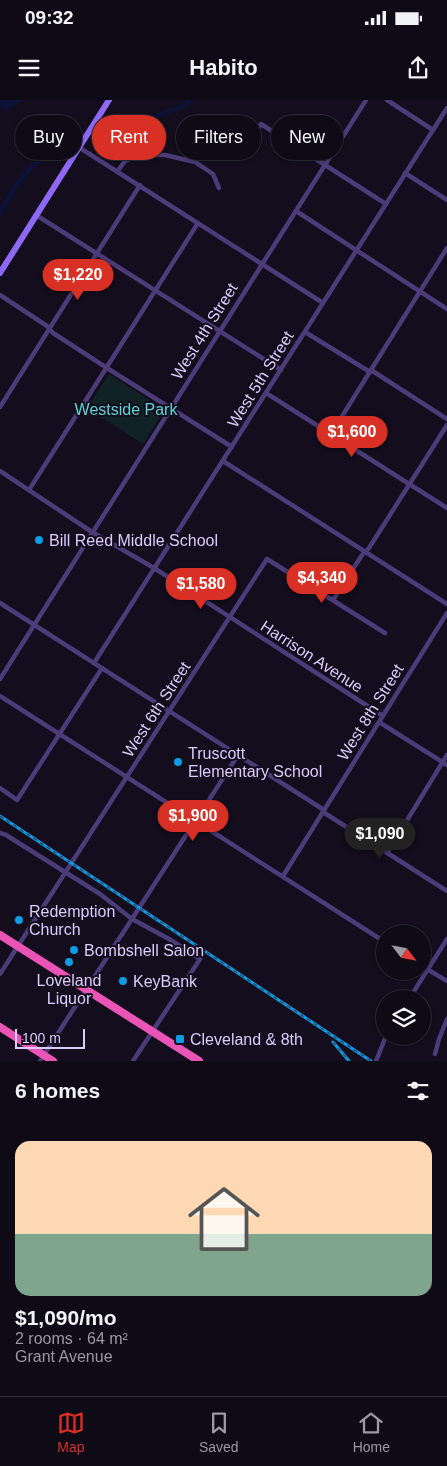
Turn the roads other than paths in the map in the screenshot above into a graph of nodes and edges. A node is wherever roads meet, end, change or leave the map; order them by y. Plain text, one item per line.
1 (109, 100) edge
2 (366, 100) edge
3 (387, 100) edge
4 (446, 111) edge
5 (261, 124) edge
6 (432, 130) junction
7 (82, 145) edge
8 (82, 149) edge
9 (72, 160) edge
10 (325, 165) junction
11 (117, 172) junction
12 (405, 173) junction
13 (140, 185) junction
14 (218, 188) dead end
15 (447, 200) edge
16 (386, 204) junction
17 (296, 211) junction
18 (36, 214) junction
19 (198, 223) junction
20 (447, 248) edge
21 (357, 250) junction
22 (97, 253) junction
23 (262, 264) junction
24 (0, 273) edge
25 (156, 291) junction
26 (420, 291) junction
27 (0, 295) edge
28 (323, 303) junction
29 (447, 309) edge
30 (49, 328) junction
31 (219, 331) junction
32 (305, 332) junction
33 (107, 368) junction
34 (281, 370) junction
35 (370, 371) junction
36 (266, 393) junction
37 (0, 407) edge
38 (170, 408) junction
39 (447, 419) edge
40 (447, 425) edge
41 (331, 434) junction
42 (232, 447) junction
43 (223, 461) junction
44 (0, 472) edge
45 (409, 484) junction
46 (29, 490) junction
47 (447, 508) edge
48 (92, 532) junction
49 (365, 551) junction
50 (154, 568) junction
51 (333, 600) junction
52 (0, 603) edge
53 (447, 604) edge
54 (447, 613) edge
55 (229, 617) junction
56 (35, 625) junction
57 (385, 633) dead end
58 (94, 663) junction
59 (102, 668) junction
60 (0, 679) edge
61 (0, 696) edge
62 (170, 712) junction
63 (383, 716) junction
64 (379, 722) junction
65 (60, 734) junction
66 (238, 755) junction
67 (447, 755) edge
68 (445, 764) edge
69 (127, 777) junction
70 (0, 788) edge
71 (324, 811) junction
72 (196, 820) junction
73 (0, 833) edge
74 (387, 853) junction
75 (66, 873) junction
76 (283, 876) junction
77 (447, 891) edge
78 (132, 919) junction
79 (0, 934) edge
80 (376, 936) edge
81 (447, 939) edge
82 (18, 946) junction
83 (431, 964) edge
84 (431, 971) edge
85 (0, 974) edge
86 (447, 982) edge
87 (86, 989) junction
88 (447, 1019) edge
89 (0, 1027) edge
90 (152, 1031) junction
91 (382, 1045) edge
92 (435, 1054) dead end
93 (42, 1058) edge
94 (53, 1061) edge
95 (133, 1061) edge
96 (199, 1061) edge
97 (376, 1061) edge

1 - 7 main road
2 - 10 street, West 4th Street
3 - 6 street
4 - 6 street, West 5th Street
5 - 10 street
6 - 12 street, West 5th Street
8 - 11 street
9 - 18 main road
10 - 16 street
10 - 17 street, West 4th Street
11 - 13 street
11 - 14 street
12 - 15 street
12 - 16 street, West 5th Street
13 - 19 street
13 - 22 street
16 - 21 street, West 5th Street
17 - 21 street
17 - 23 street, West 4th Street
18 - 22 street
18 - 24 main road
19 - 23 street
19 - 25 street
20 - 26 street
21 - 26 street
21 - 28 street, West 5th Street
22 - 25 street
22 - 30 street
23 - 28 street
23 - 31 street, West 4th Street
25 - 31 street
25 - 33 street
26 - 29 street
26 - 35 street
27 - 30 street
28 - 32 street, West 5th Street
30 - 33 street
30 - 37 street
31 - 34 street
31 - 38 street, West 4th Street
32 - 34 street, West 5th Street
32 - 35 street
33 - 38 street
33 - 46 street
34 - 36 street, West 5th Street
35 - 39 street
35 - 41 street
36 - 41 street
36 - 42 street, West 5th Street
38 - 42 street
38 - 48 street, West 4th Street
40 - 45 street
41 - 45 street
42 - 43 street, West 5th Street
43 - 49 street
43 - 50 street, West 5th Street
44 - 46 street, Harrison Avenue
45 - 47 street
45 - 49 street
46 - 48 street, Harrison Avenue
48 - 50 street, Harrison Avenue
48 - 56 street, West 4th Street
49 - 51 street
49 - 53 street
50 - 55 street, Harrison Avenue
50 - 58 street, West 5th Street
51 - 55 street, West 6th Street
51 - 57 street
52 - 56 street
54 - 63 street, West 8th Street
55 - 62 street, West 6th Street
55 - 63 street, Harrison Avenue
56 - 58 street
56 - 60 street, West 4th Street
58 - 59 street
59 - 62 street
59 - 65 street
61 - 65 street
62 - 66 street
62 - 69 street, West 6th Street
63 - 64 street, West 8th Street
64 - 68 street
64 - 71 street, West 8th Street
65 - 69 street
65 - 70 street
66 - 71 street
66 - 72 street
67 - 68 street
68 - 74 street
69 - 72 street
69 - 75 street, West 6th Street
71 - 74 street
71 - 76 street, West 8th Street
72 - 76 street
72 - 78 street
73 - 75 street
74 - 77 street
75 - 78 street
75 - 82 street, West 6th Street
76 - 80 street
78 - 87 street
78 - 90 street
79 - 82 highway
81 - 83 street
82 - 85 street, West 6th Street
82 - 87 highway
84 - 86 street
87 - 90 highway
87 - 93 street
88 - 92 street
89 - 93 highway
90 - 95 street
90 - 96 highway
91 - 97 street
93 - 94 highway

